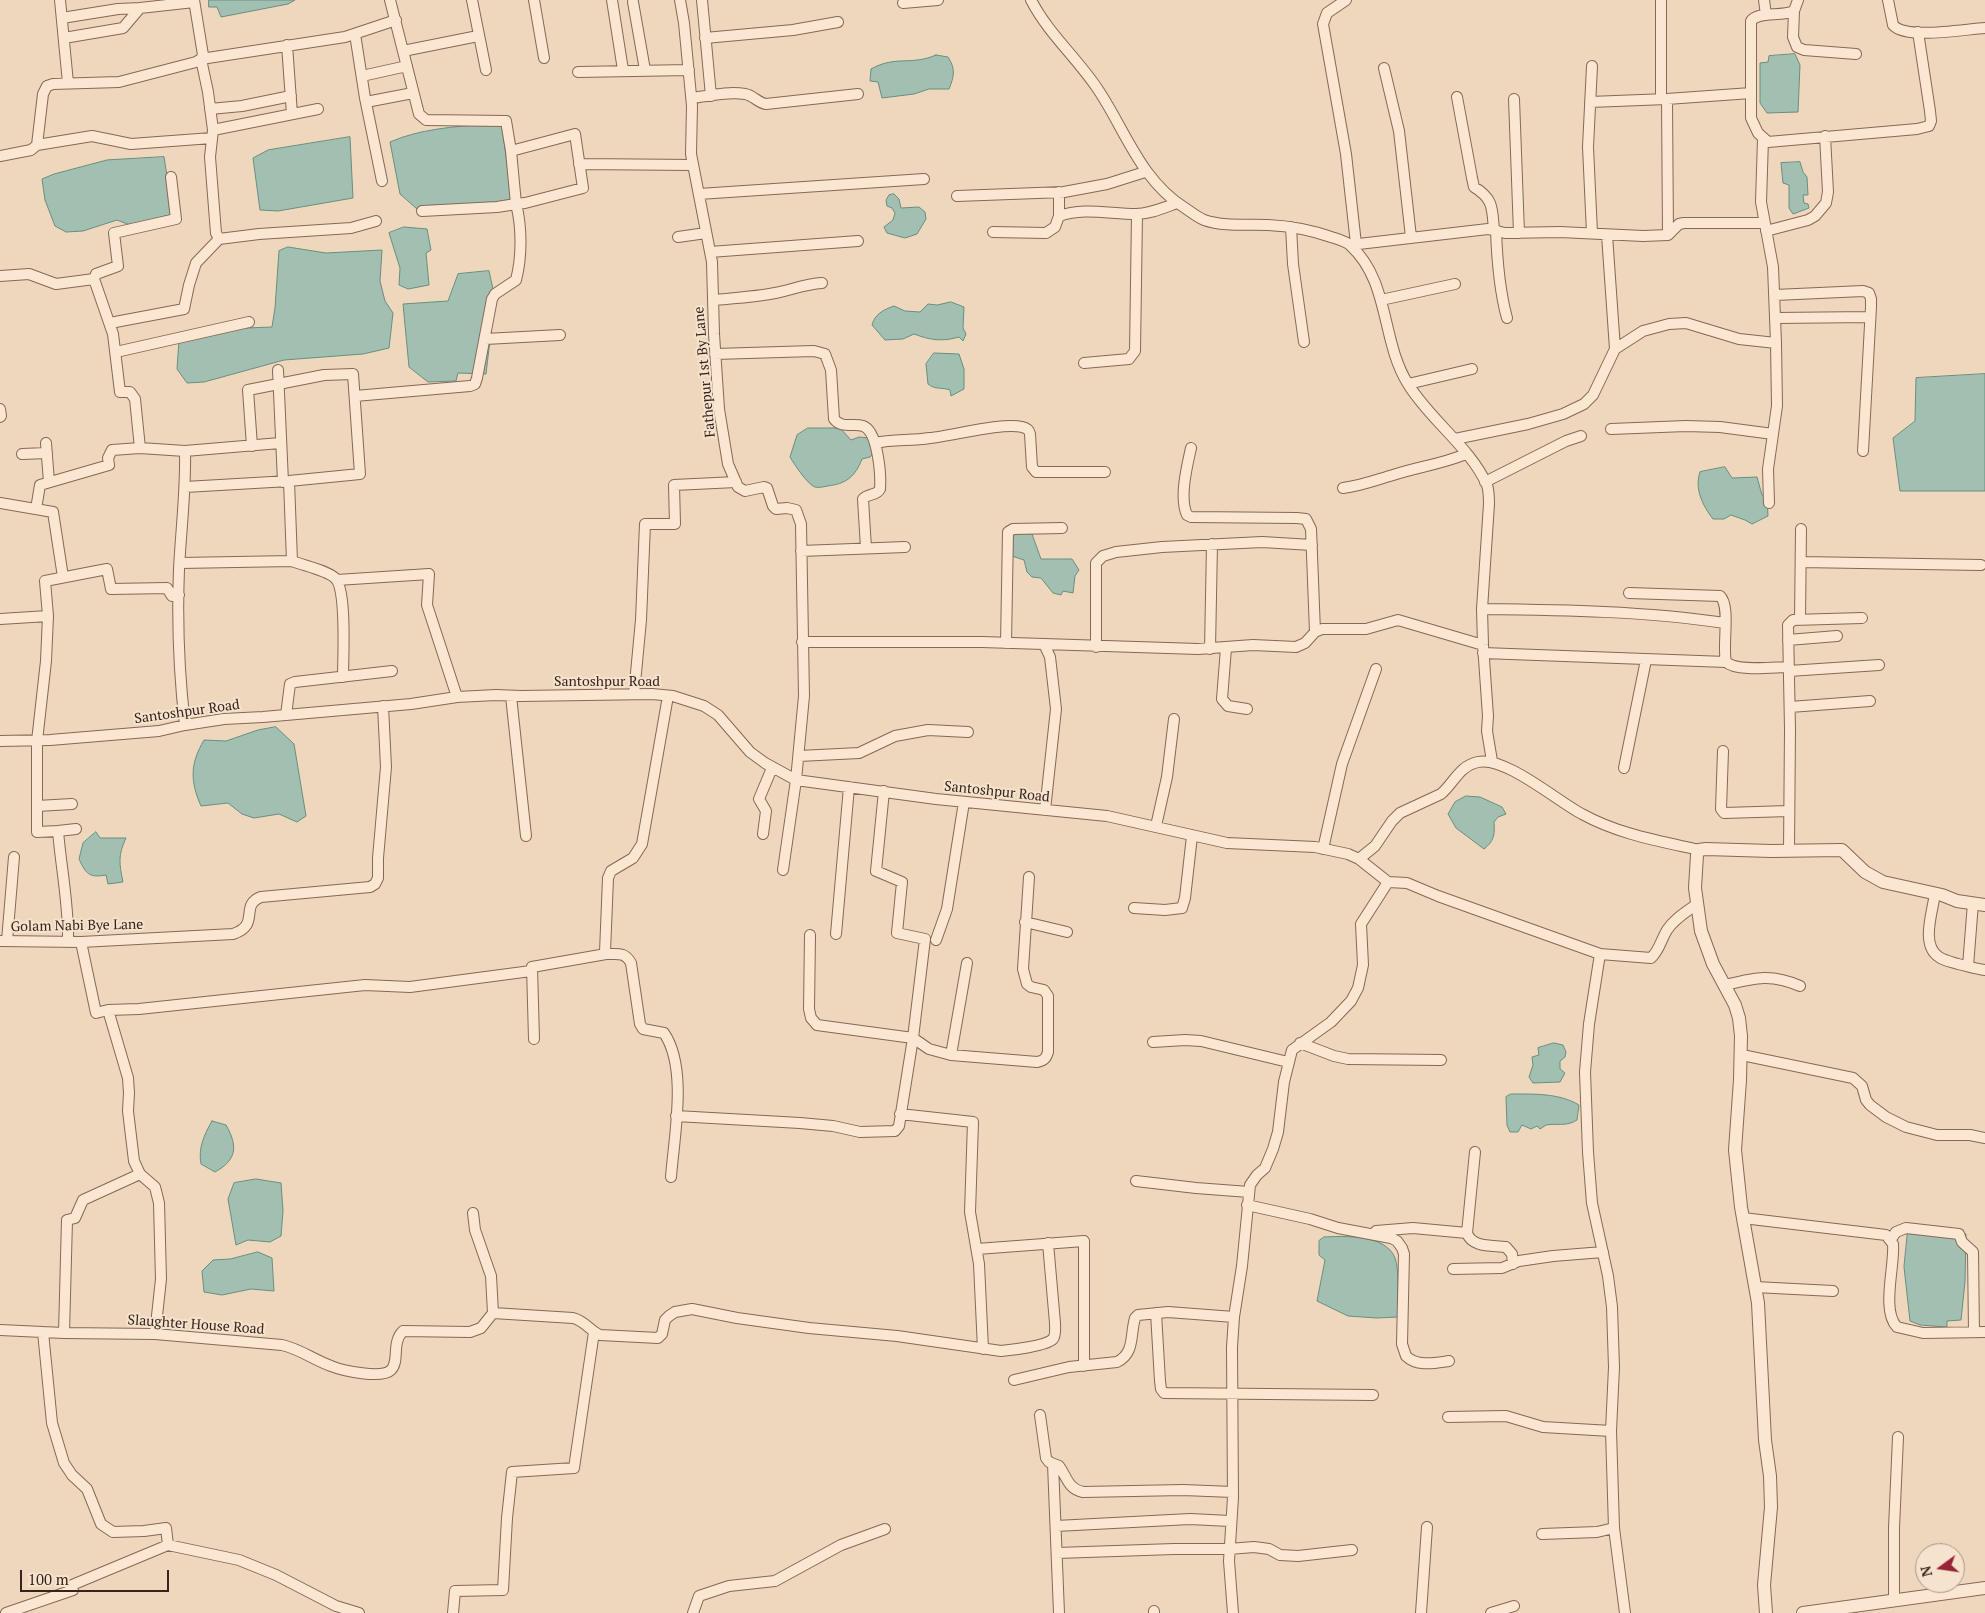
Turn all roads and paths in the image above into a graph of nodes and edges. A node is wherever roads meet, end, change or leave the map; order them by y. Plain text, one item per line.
1 (60, 0) edge
2 (472, 0) edge
3 (534, 0) edge
4 (612, 0) edge
5 (680, 0) edge
6 (702, 0) edge
7 (938, 0) edge
8 (1032, 0) edge
9 (1346, 0) edge
10 (1661, 0) edge
11 (1764, 0) edge
12 (1798, 0) edge
13 (1888, 0) edge
14 (194, 1) edge
15 (393, 1) edge
16 (633, 2) dead end
17 (903, 3) dead end
18 (140, 8) junction
19 (1794, 11) junction
20 (1766, 15) junction
21 (62, 18) junction
22 (396, 20) junction
23 (838, 22) dead end
24 (1985, 28) edge
25 (1918, 32) junction
26 (356, 34) junction
27 (478, 36) junction
28 (64, 38) junction
29 (705, 38) junction
30 (287, 45) junction
31 (403, 50) junction
32 (1856, 54) dead end
33 (544, 58) dead end
34 (202, 59) junction
35 (407, 66) junction
36 (1592, 66) dead end
37 (1384, 68) dead end
38 (486, 70) dead end
39 (623, 70) junction
40 (645, 70) junction
41 (688, 70) junction
42 (578, 72) dead end
43 (362, 76) junction
44 (68, 83) junction
45 (414, 93) junction
46 (1751, 93) junction
47 (858, 94) dead end
48 (291, 96) junction
49 (710, 96) junction
50 (1457, 96) dead end
51 (692, 98) junction
52 (1514, 99) dead end
53 (1664, 99) junction
54 (366, 102) junction
55 (1590, 102) junction
56 (210, 109) junction
57 (318, 109) dead end
58 (292, 114) junction
59 (213, 134) junction
60 (1824, 136) junction
61 (1763, 139) junction
62 (37, 145) junction
63 (511, 151) junction
64 (0, 156) edge
65 (579, 164) junction
66 (693, 165) junction
67 (1145, 172) junction
68 (171, 177) dead end
69 (924, 179) dead end
70 (382, 181) dead end
71 (1059, 192) junction
72 (699, 194) junction
73 (957, 196) dead end
74 (1177, 203) junction
75 (516, 204) junction
76 (422, 211) dead end
77 (1137, 214) junction
78 (1059, 216) junction
79 (376, 221) dead end
80 (1291, 227) junction
81 (1765, 227) junction
82 (1495, 230) junction
83 (993, 232) dead end
84 (706, 233) junction
85 (1519, 233) junction
86 (1592, 233) junction
87 (1607, 235) junction
88 (1668, 235) junction
89 (678, 237) dead end
90 (1411, 237) junction
91 (219, 239) junction
92 (858, 241) dead end
93 (1353, 244) junction
94 (710, 252) junction
95 (0, 276) edge
96 (94, 279) junction
97 (822, 283) dead end
98 (1454, 284) dead end
99 (1775, 295) junction
100 (713, 300) junction
101 (1381, 300) junction
102 (1870, 317) junction
103 (1507, 318) dead end
104 (1776, 318) junction
105 (249, 322) dead end
106 (110, 323) junction
107 (560, 335) dead end
108 (484, 339) junction
109 (1304, 342) dead end
110 (1776, 344) junction
111 (1614, 349) junction
112 (116, 352) junction
113 (715, 354) junction
114 (1084, 363) dead end
115 (1472, 369) dead end
116 (278, 370) dead end
117 (278, 384) junction
118 (1408, 384) junction
119 (355, 396) junction
120 (0, 409) edge
121 (0, 417) edge
122 (1611, 429) dead end
123 (1773, 434) junction
124 (1581, 436) dead end
125 (1455, 439) junction
126 (875, 442) junction
127 (280, 443) junction
128 (252, 446) junction
129 (140, 448) junction
130 (1191, 448) dead end
131 (185, 451) junction
132 (1862, 451) dead end
133 (22, 454) dead end
134 (1466, 454) junction
135 (1105, 472) dead end
136 (50, 482) junction
137 (286, 482) junction
138 (736, 482) junction
139 (1485, 482) junction
140 (186, 487) junction
141 (1343, 488) dead end
142 (0, 503) edge
143 (1769, 503) dead end
144 (36, 509) junction
145 (1062, 528) dead end
146 (1801, 529) dead end
147 (1212, 544) junction
148 (1312, 545) junction
149 (906, 547) dead end
150 (866, 548) junction
151 (802, 551) junction
152 (292, 560) junction
153 (1800, 562) junction
154 (180, 563) junction
155 (1981, 566) dead end
156 (63, 577) junction
157 (337, 580) junction
158 (1628, 593) dead end
159 (180, 595) junction
160 (1482, 609) junction
161 (48, 616) junction
162 (1862, 618) dead end
163 (0, 619) edge
164 (1800, 620) junction
165 (1725, 623) junction
166 (1315, 632) junction
167 (1837, 636) dead end
168 (1788, 640) junction
169 (802, 642) junction
170 (1006, 643) junction
171 (1044, 644) junction
172 (1096, 647) junction
173 (1210, 648) junction
174 (1226, 648) junction
175 (1483, 649) junction
176 (1646, 660) junction
177 (1726, 662) junction
178 (1879, 665) dead end
179 (1376, 669) dead end
180 (1789, 669) junction
181 (392, 671) dead end
182 (343, 677) junction
183 (634, 694) junction
184 (511, 696) junction
185 (668, 696) junction
186 (457, 697) junction
187 (1870, 702) dead end
188 (383, 706) junction
189 (1790, 707) junction
190 (1247, 708) dead end
191 (286, 715) junction
192 (1174, 719) dead end
193 (184, 725) junction
194 (968, 732) dead end
195 (0, 741) edge
196 (37, 741) junction
197 (1723, 751) dead end
198 (799, 756) junction
199 (1492, 762) junction
200 (772, 768) junction
201 (1624, 768) dead end
202 (796, 780) junction
203 (849, 787) junction
204 (884, 791) junction
205 (964, 802) junction
206 (72, 804) dead end
207 (37, 806) junction
208 (1045, 810) junction
209 (1789, 811) junction
210 (1156, 826) junction
211 (76, 830) dead end
212 (58, 831) junction
213 (763, 834) dead end
214 (526, 836) dead end
215 (1192, 836) junction
216 (1323, 848) junction
217 (1699, 850) junction
218 (1789, 851) junction
219 (14, 857) dead end
220 (1359, 859) junction
221 (783, 870) dead end
222 (1029, 878) dead end
223 (1388, 882) junction
224 (1935, 893) junction
225 (1697, 904) junction
226 (1979, 904) edge
227 (1134, 908) dead end
228 (1025, 922) junction
229 (1067, 932) dead end
230 (836, 934) dead end
231 (810, 935) dead end
232 (936, 940) dead end
233 (4, 941) edge
234 (68, 942) junction
235 (81, 942) junction
236 (606, 954) junction
237 (1600, 954) junction
238 (967, 962) dead end
239 (1968, 966) junction
240 (1985, 970) edge
241 (531, 971) junction
242 (1725, 985) junction
243 (1800, 986) dead end
244 (108, 1010) junction
245 (534, 1038) dead end
246 (913, 1038) junction
247 (1153, 1042) dead end
248 (1300, 1043) junction
249 (951, 1055) junction
250 (1742, 1055) junction
251 (1441, 1060) dead end
252 (1288, 1062) junction
253 (900, 1114) junction
254 (676, 1116) junction
255 (1985, 1138) edge
256 (1475, 1152) dead end
257 (140, 1174) junction
258 (671, 1178) dead end
259 (1136, 1181) dead end
260 (1249, 1192) junction
261 (1247, 1205) junction
262 (473, 1212) dead end
263 (1742, 1218) junction
264 (1366, 1232) junction
265 (1467, 1233) junction
266 (1891, 1239) junction
267 (1048, 1244) junction
268 (976, 1249) junction
269 (1603, 1252) junction
270 (1514, 1264) junction
271 (1454, 1268) dead end
272 (1755, 1287) junction
273 (1833, 1291) dead end
274 (493, 1313) junction
275 (1156, 1313) junction
276 (1234, 1317) junction
277 (0, 1330) edge
278 (43, 1332) junction
279 (594, 1332) junction
280 (1974, 1332) junction
281 (1985, 1332) edge
282 (64, 1333) junction
283 (154, 1334) junction
284 (983, 1349) junction
285 (1449, 1361) dead end
286 (1084, 1366) junction
287 (1014, 1380) dead end
288 (1232, 1393) junction
289 (1373, 1395) dead end
290 (1040, 1415) dead end
291 (1448, 1417) dead end
292 (1611, 1431) junction
293 (1898, 1437) dead end
294 (1053, 1464) junction
295 (1232, 1492) junction
296 (1230, 1521) junction
297 (1056, 1526) junction
298 (1426, 1527) dead end
299 (1614, 1528) junction
300 (885, 1529) dead end
301 (1542, 1534) dead end
302 (168, 1545) junction
303 (1229, 1549) junction
304 (1352, 1550) dead end
305 (1057, 1553) junction
306 (1985, 1580) edge
307 (1985, 1588) edge
308 (1985, 1596) edge
309 (1894, 1601) junction
310 (1514, 1606) dead end
311 (6, 1613) edge
312 (359, 1613) edge
313 (453, 1613) edge
314 (693, 1613) edge
315 (1060, 1613) edge
316 (1233, 1613) edge
317 (1421, 1613) edge
318 (1491, 1613) edge
319 (1625, 1613) edge
320 (1766, 1613) edge
321 (1803, 1613) edge
322 (1860, 1613) edge

1 - 21 street
2 - 27 street
3 - 33 street
4 - 39 street
5 - 41 street, Fathepur 1st By Lane
6 - 29 street
7 - 17 street
8 - 67 street
9 - 93 street
10 - 53 street
11 - 20 street
12 - 19 street
13 - 25 street
14 - 18 street
14 - 34 street
15 - 22 street
16 - 40 street
18 - 21 street
18 - 28 street
19 - 20 street
19 - 32 street
20 - 46 street
21 - 28 street
22 - 26 street
22 - 31 street
23 - 29 street
24 - 25 street
25 - 60 street
26 - 30 street
26 - 43 street
27 - 31 street
27 - 38 street
28 - 44 street
29 - 49 street
30 - 34 street
30 - 48 street
31 - 35 street
34 - 44 street
34 - 56 street
35 - 43 street
35 - 45 street
36 - 55 street
37 - 90 street
39 - 40 street
39 - 42 street
40 - 41 street
41 - 51 street, Fathepur 1st By Lane
43 - 54 street
44 - 62 street
45 - 54 street
45 - 63 street
46 - 53 street
46 - 61 street
47 - 49 street
48 - 56 street
48 - 58 street
49 - 51 street
50 - 82 street
51 - 66 street, Fathepur 1st By Lane
52 - 85 street
53 - 55 street
53 - 88 street
54 - 70 street
55 - 86 street
56 - 59 street
57 - 58 street
58 - 59 street
59 - 62 street
59 - 91 street
60 - 61 street
60 - 81 street
61 - 81 street
62 - 64 street
63 - 65 street
63 - 75 street
65 - 66 street
65 - 75 street
66 - 72 street, Fathepur 1st By Lane
67 - 71 street
67 - 74 street
68 - 96 street
69 - 72 street
71 - 73 street
71 - 78 street
72 - 84 street, Fathepur 1st By Lane
74 - 77 street
74 - 80 street
75 - 76 street
75 - 108 street
77 - 78 street
77 - 114 street
78 - 83 street
79 - 91 street
80 - 93 street
80 - 109 street
81 - 88 street
81 - 99 street
82 - 85 street
82 - 90 street
82 - 103 street
84 - 89 street
84 - 94 street, Fathepur 1st By Lane
85 - 86 street
86 - 87 street
87 - 88 street
87 - 111 street
90 - 93 street
91 - 106 street
92 - 94 street
93 - 101 street
94 - 100 street, Fathepur 1st By Lane
95 - 96 street
96 - 106 street
97 - 100 street
98 - 101 street
99 - 102 street
99 - 104 street
100 - 113 street, Fathepur 1st By Lane
101 - 118 street
102 - 104 street
102 - 132 street
104 - 110 street
105 - 112 street
106 - 112 street
107 - 108 street
108 - 119 street
110 - 111 street
110 - 123 street
111 - 125 street
112 - 129 street
113 - 126 street
113 - 138 street, Fathepur 1st By Lane
115 - 118 street
116 - 117 street
117 - 119 street
117 - 127 street
117 - 128 street
118 - 125 street
119 - 137 street
120 - 121 street
122 - 123 street
123 - 143 street
124 - 139 street
125 - 134 street
126 - 135 street
126 - 150 street
127 - 128 street
127 - 137 street
128 - 131 street
129 - 131 street
129 - 136 street
130 - 148 street
131 - 140 street
133 - 136 street
134 - 139 street
134 - 141 street
136 - 144 street
137 - 140 street
137 - 152 street
138 - 151 street
138 - 183 street
139 - 160 street
140 - 154 street
142 - 144 street
144 - 156 street
145 - 170 street
146 - 153 street
147 - 148 street
147 - 172 street
147 - 173 street
148 - 166 street
149 - 150 street
150 - 151 street
151 - 169 street
152 - 154 street
152 - 157 street
153 - 155 street
153 - 164 street
154 - 159 street
156 - 159 street
156 - 161 street
157 - 182 street
157 - 186 street
158 - 165 street
159 - 193 street
160 - 165 street
160 - 175 street
161 - 163 street
161 - 196 street
162 - 164 street
164 - 168 street
165 - 177 street
166 - 174 street
166 - 175 street
167 - 168 street
168 - 180 street
169 - 170 street
169 - 198 street
170 - 171 street
171 - 172 street
171 - 208 street
172 - 173 street
173 - 174 street
174 - 190 street
175 - 176 street
175 - 199 street
176 - 177 street
176 - 201 street
177 - 180 street
178 - 180 street
179 - 216 street
180 - 189 street
181 - 182 street
182 - 191 street
183 - 184 street, Santoshpur Road
183 - 185 street, Santoshpur Road
184 - 186 street, Santoshpur Road
184 - 214 street
185 - 200 street, Santoshpur Road
185 - 236 street
186 - 188 street, Santoshpur Road
187 - 189 street
188 - 191 street, Santoshpur Road
188 - 235 street, Golam Nabi Bye Lane
189 - 209 street
191 - 193 street, Santoshpur Road
192 - 210 street
193 - 196 street, Santoshpur Road
194 - 198 street
195 - 196 street, Santoshpur Road
196 - 207 street
197 - 209 street
198 - 202 street
199 - 217 street
199 - 220 street
200 - 202 street, Santoshpur Road
200 - 213 street
202 - 203 street, Santoshpur Road
202 - 221 street
203 - 204 street, Santoshpur Road
203 - 230 street
204 - 205 street, Santoshpur Road
204 - 246 street
205 - 208 street, Santoshpur Road
205 - 232 street
206 - 207 street
207 - 212 street
208 - 210 street, Santoshpur Road
209 - 218 street
210 - 215 street, Santoshpur Road
211 - 212 street
212 - 234 street
215 - 216 street, Santoshpur Road
215 - 227 street
216 - 220 street, Santoshpur Road
217 - 218 street
217 - 225 street
218 - 224 street
219 - 233 street
220 - 223 street, Santoshpur Road
222 - 228 street
223 - 237 street
223 - 248 street
224 - 226 street
224 - 239 street
225 - 237 street
225 - 242 street
226 - 239 street
228 - 229 street
228 - 249 street
231 - 246 street
233 - 234 street, Golam Nabi Bye Lane
234 - 235 street, Golam Nabi Bye Lane
235 - 244 street
236 - 241 street
236 - 254 street
237 - 269 street
238 - 249 street
239 - 240 street
241 - 244 street
241 - 245 street
242 - 243 street
242 - 250 street
244 - 257 street
246 - 249 street
246 - 253 street
247 - 252 street
248 - 251 street
248 - 252 street
250 - 255 street
250 - 263 street
252 - 260 street
253 - 254 street
253 - 268 street
254 - 258 street
256 - 265 street
257 - 282 street
257 - 283 street
259 - 260 street
260 - 261 street
261 - 264 street
261 - 276 street
262 - 274 street
263 - 266 street
263 - 272 street
264 - 265 street
264 - 285 street
265 - 270 street
266 - 280 street
266 - 280 street
267 - 268 street
267 - 284 street
267 - 286 street
268 - 284 street
269 - 270 street
269 - 292 street
270 - 271 street
272 - 273 street
272 - 320 street
274 - 279 street
274 - 283 street, Slaughter House Road
275 - 276 street
275 - 286 street
275 - 288 street
276 - 288 street
277 - 278 street, Slaughter House Road
278 - 282 street, Slaughter House Road
278 - 302 street
279 - 284 street
279 - 313 street
280 - 281 street
282 - 283 street, Slaughter House Road
286 - 287 street
288 - 289 street
288 - 295 street
290 - 294 street
291 - 292 street
292 - 299 street
293 - 309 street
294 - 295 street
294 - 297 street
295 - 296 street
296 - 297 street
296 - 303 street
297 - 305 street
298 - 317 street
299 - 301 street
299 - 319 street
300 - 314 street
302 - 311 street
302 - 312 street
303 - 304 street
303 - 305 street
303 - 316 street
305 - 315 street
306 - 307 street
307 - 309 street
308 - 322 street
309 - 321 street
310 - 318 street

